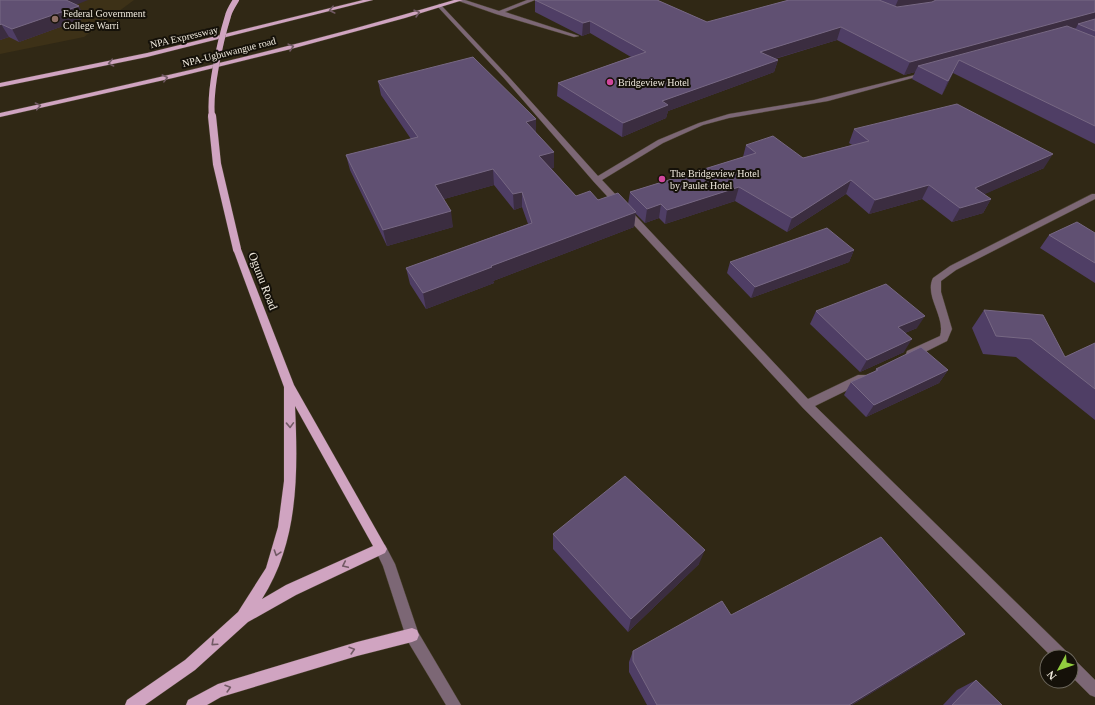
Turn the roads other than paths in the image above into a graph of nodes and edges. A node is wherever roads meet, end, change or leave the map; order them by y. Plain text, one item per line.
1 (236, 0) edge
2 (370, 0) edge
3 (459, 0) edge
4 (532, 0) edge
5 (440, 6) junction
6 (498, 13) junction
7 (576, 36) edge
8 (932, 72) edge
9 (0, 85) edge
10 (0, 115) edge
11 (597, 180) junction
12 (1095, 196) edge
13 (903, 358) edge
14 (868, 375) edge
15 (289, 386) junction
16 (807, 405) junction
17 (380, 549) junction
18 (244, 617) junction
19 (412, 635) junction
20 (1054, 649) edge
21 (1079, 674) edge
22 (1095, 690) edge
23 (132, 705) edge
24 (193, 705) edge
25 (454, 705) edge

1 - 15 main road, Ogunu Road, bridge
2 -> 9 main road, NPA Expressway
3 - 5 main road, NPA-Ugbuwangue road
3 - 6 street
4 - 6 street
10 -> 5 main road, NPA-Ugbuwangue road
5 - 11 street
6 - 7 street
8 - 11 street
11 - 16 street
12 - 13 street
14 - 16 street
15 - 17 main road, Ogunu Road
15 -> 18 main road
16 - 20 street
17 -> 18 main road
17 - 19 street
18 -> 23 main road
24 -> 19 main road
19 - 25 street
21 - 22 street

